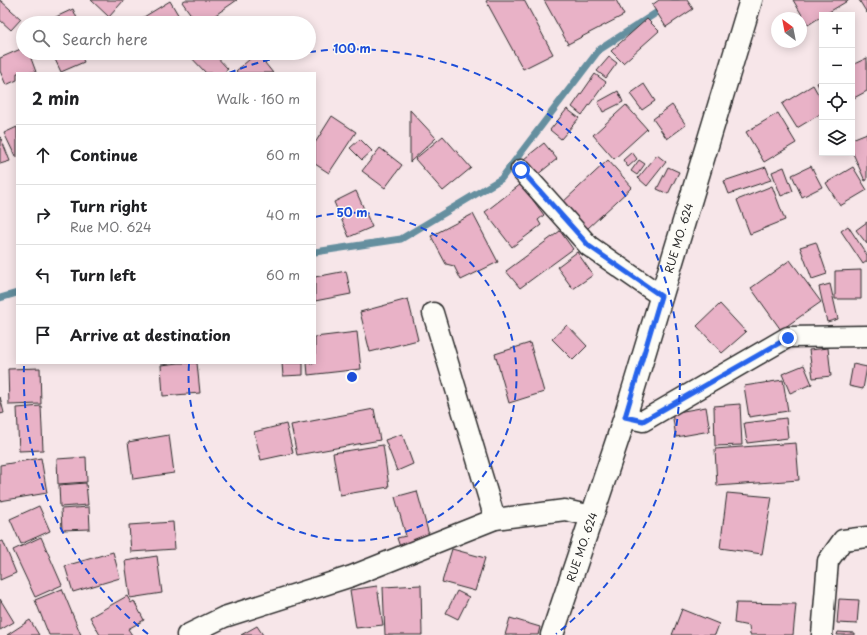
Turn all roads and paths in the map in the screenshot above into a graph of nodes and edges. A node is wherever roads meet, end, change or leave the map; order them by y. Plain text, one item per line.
1 (751, 0) edge
2 (521, 170) dead end
3 (661, 296) junction
4 (433, 313) dead end
5 (867, 336) edge
6 (625, 417) junction
7 (592, 516) junction
8 (495, 519) junction
9 (867, 537) edge
10 (187, 635) edge
11 (552, 635) edge
12 (822, 635) edge

1 - 3 street, RUE MO. 624
2 - 3 street
3 - 6 street, RUE MO. 624
4 - 8 street
5 - 6 street
6 - 7 street, RUE MO. 624
7 - 8 street
7 - 11 street, RUE MO. 624
8 - 10 street
9 - 12 street

